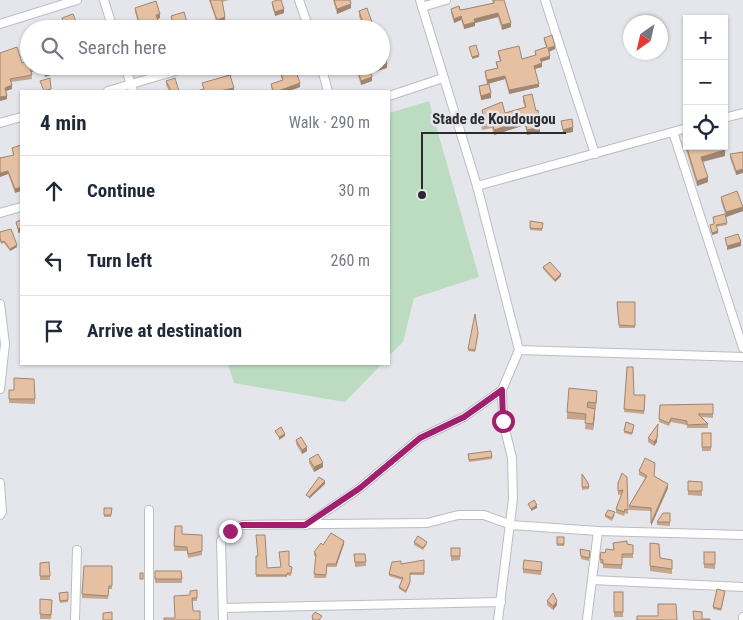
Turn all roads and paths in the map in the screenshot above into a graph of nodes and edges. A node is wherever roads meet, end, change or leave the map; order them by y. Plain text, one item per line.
1 (77, 0) edge
2 (104, 0) edge
3 (299, 0) edge
4 (446, 0) edge
5 (545, 0) edge
6 (421, 4) edge
7 (110, 20) edge
8 (306, 20) edge
9 (0, 24) edge
10 (128, 75) edge
11 (167, 75) edge
12 (323, 75) edge
13 (443, 78) junction
14 (132, 88) edge
15 (116, 90) edge
16 (328, 90) edge
17 (390, 96) edge
18 (743, 113) edge
19 (20, 117) edge
20 (728, 117) edge
21 (0, 123) edge
22 (683, 129) edge
23 (673, 132) junction
24 (595, 154) junction
25 (477, 186) junction
26 (20, 207) edge
27 (0, 213) edge
28 (0, 304) edge
29 (1, 315) edge
30 (743, 348) edge
31 (519, 350) junction
32 (743, 357) edge
33 (0, 389) edge
34 (502, 390) junction
35 (0, 483) edge
36 (149, 510) dead end
37 (0, 515) edge
38 (305, 525) junction
39 (511, 525) junction
40 (598, 531) junction
41 (743, 535) edge
42 (77, 550) dead end
43 (592, 580) junction
44 (743, 587) edge
45 (501, 602) junction
46 (224, 608) junction
47 (75, 620) edge
48 (149, 620) edge
49 (223, 620) edge
50 (498, 620) edge
51 (587, 620) edge

1 - 9 street
2 - 7 street
3 - 8 street
4 - 6 street
5 - 24 street
6 - 13 street
10 - 14 street
11 - 14 street
12 - 16 street
13 - 17 street
13 - 25 street
14 - 15 street
18 - 20 street
19 - 21 street
22 - 23 street
23 - 24 street
23 - 30 street
24 - 25 street
25 - 31 street
26 - 27 street
28 - 29 street
29 - 33 street
31 - 32 street
31 - 34 street
34 - 38 street
34 - 39 street
35 - 37 street
36 - 48 street
38 - 39 street
38 - 46 street
39 - 40 street
39 - 45 street
40 - 41 street
40 - 43 street
42 - 47 street
43 - 44 street
43 - 51 street
45 - 46 street
45 - 50 street
46 - 49 street

